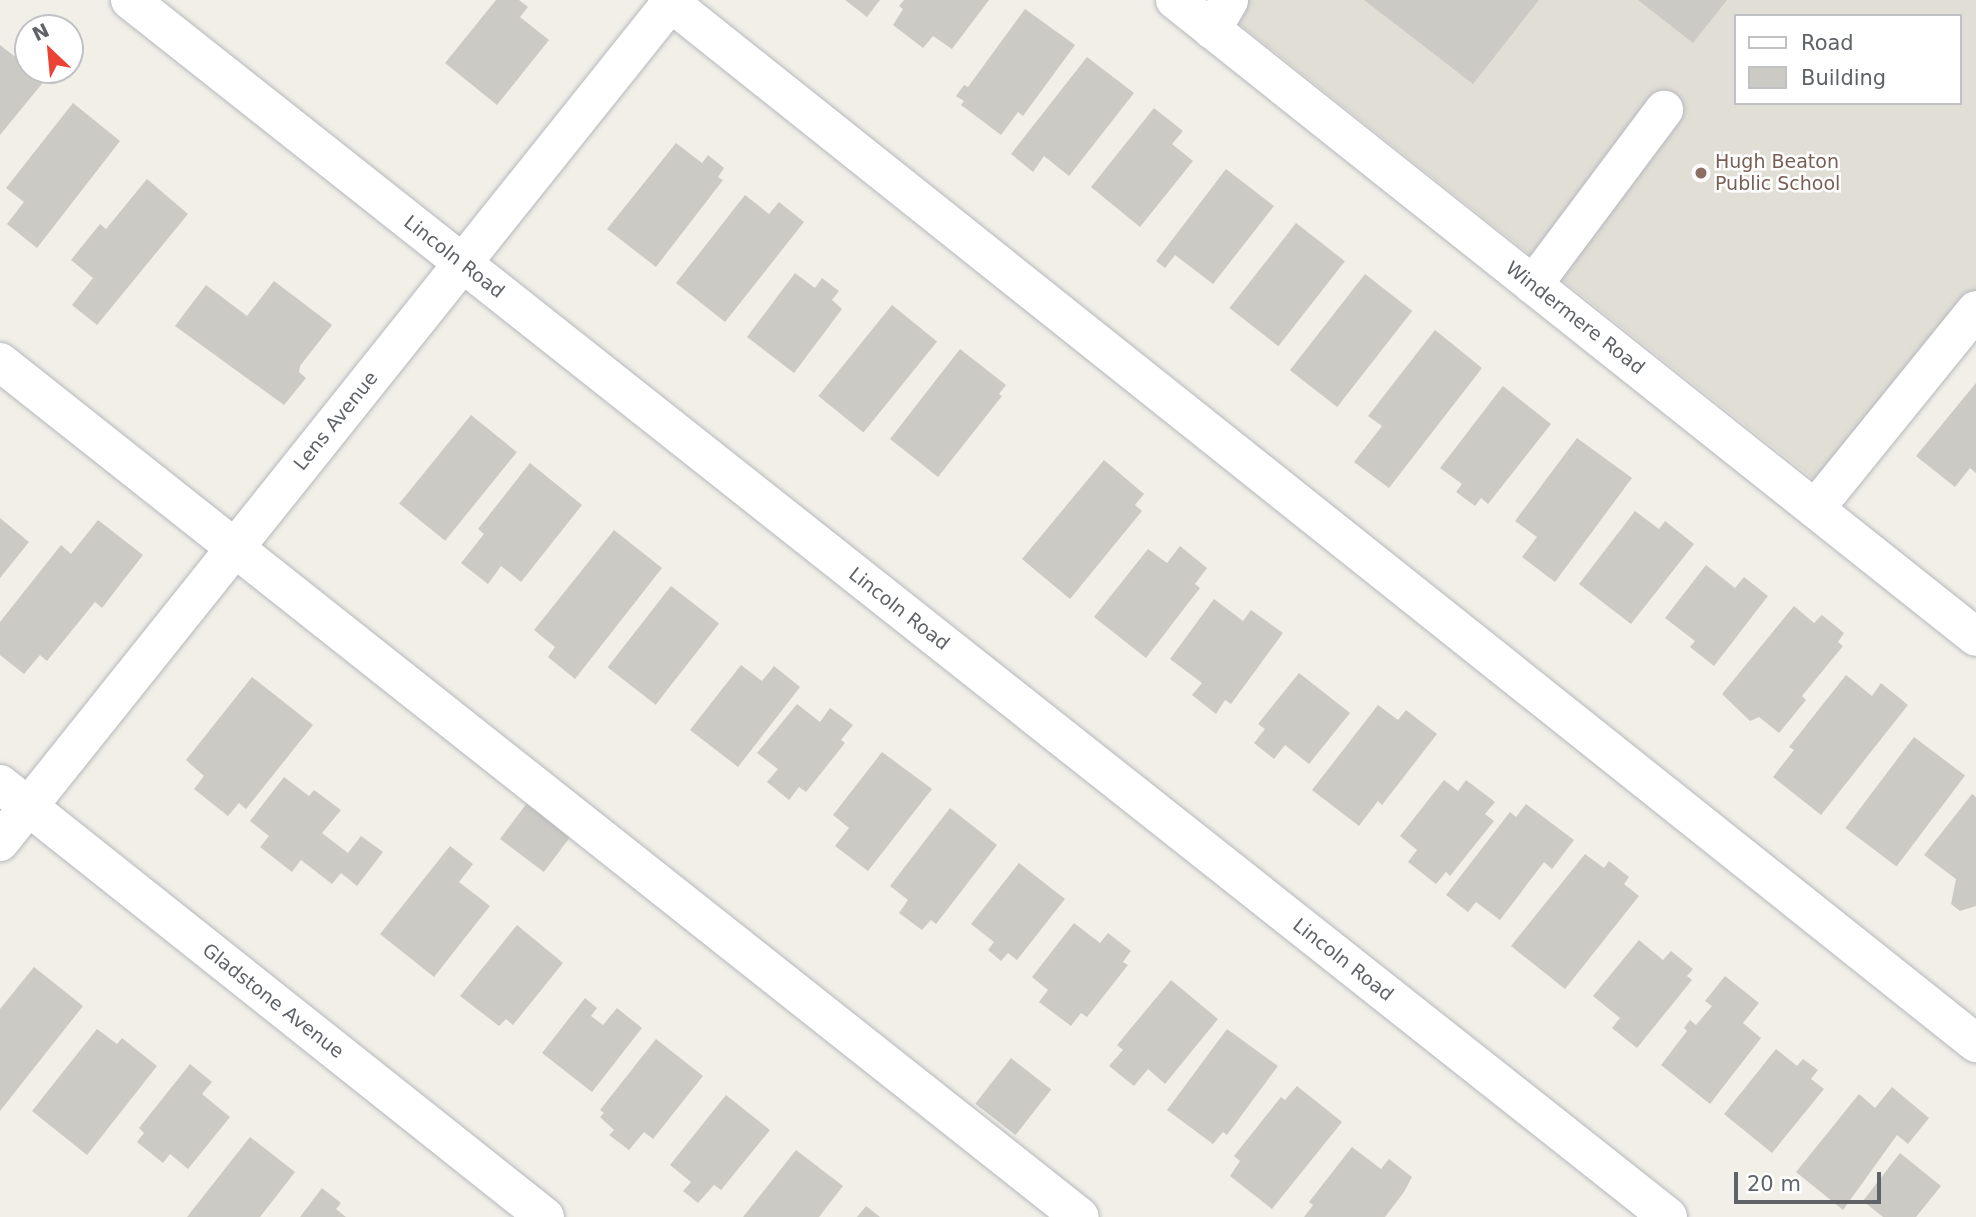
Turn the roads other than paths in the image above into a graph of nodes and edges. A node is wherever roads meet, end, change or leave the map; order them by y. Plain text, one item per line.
1 (130, 0) edge
2 (1175, 0) edge
3 (670, 1) edge
4 (1220, 15) edge
5 (1664, 110) dead end
6 (462, 263) junction
7 (1533, 285) junction
8 (1976, 310) edge
9 (0, 362) edge
10 (1815, 509) junction
11 (234, 548) junction
12 (1976, 637) edge
13 (14, 796) edge
14 (0, 842) edge
15 (1976, 1043) edge
16 (545, 1217) edge
17 (1080, 1217) edge
18 (1668, 1217) edge

1 - 6 street, Lincoln Road
2 - 4 street, Windermere Road
3 - 6 street, Lens Avenue
3 - 15 street
4 - 7 street, Windermere Road
5 - 7 street
6 - 11 street, Lens Avenue
6 - 18 street, Lincoln Road
7 - 10 street, Windermere Road
8 - 10 street
9 - 11 street
10 - 12 street, Windermere Road
11 - 13 street, Lens Avenue
11 - 17 street
13 - 14 street, Lens Avenue
13 - 16 street, Gladstone Avenue

